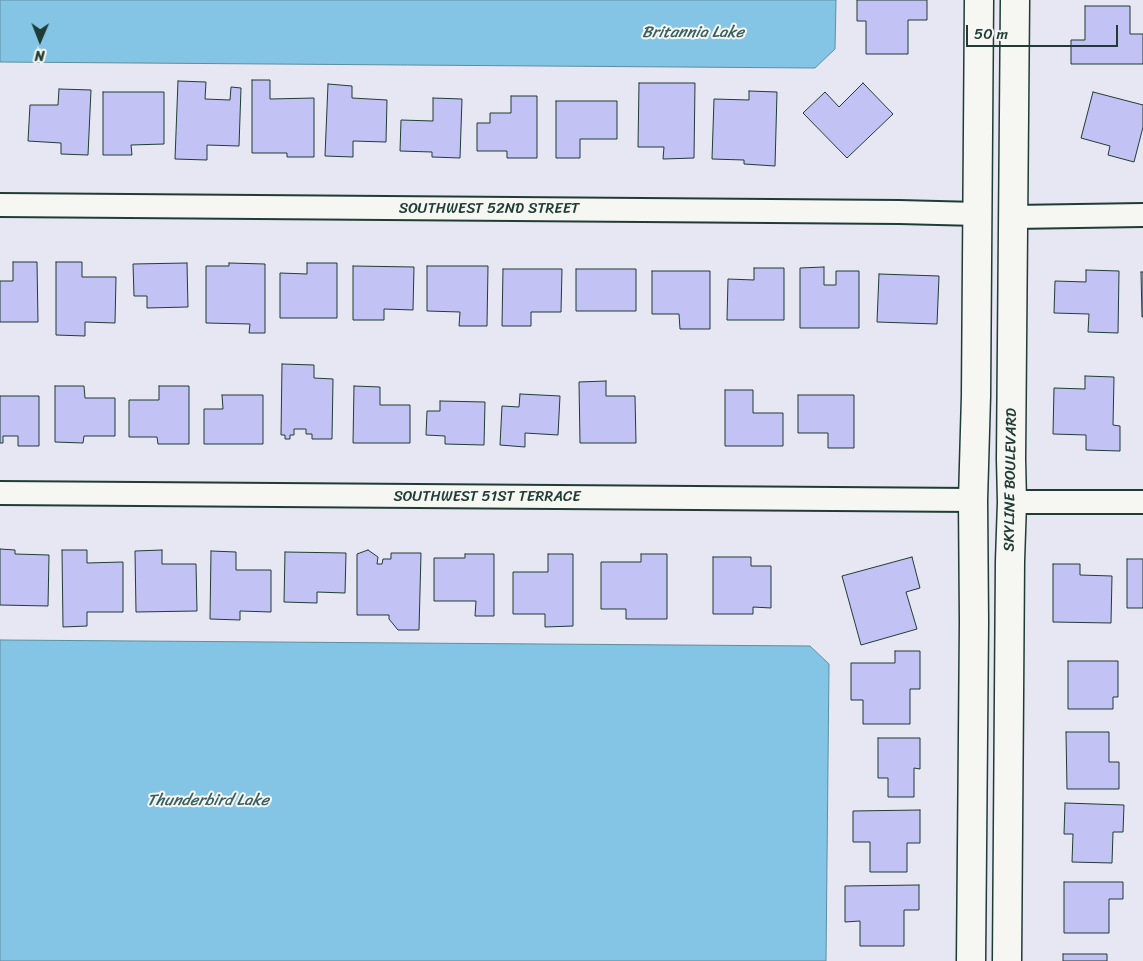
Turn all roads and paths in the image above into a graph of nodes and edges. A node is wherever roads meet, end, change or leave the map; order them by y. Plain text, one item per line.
1 (979, 0) edge
2 (1015, 0) edge
3 (0, 206) edge
4 (977, 214) junction
5 (1143, 215) edge
6 (1013, 217) junction
7 (0, 493) edge
8 (973, 500) junction
9 (1012, 502) junction
10 (1143, 502) edge
11 (971, 961) edge
12 (1007, 961) edge

1 - 4 street
2 - 6 street, SKYLINE BOULEVARD
3 - 4 street, SOUTHWEST 52ND STREET
4 - 6 street
4 - 8 street
5 - 6 street
6 - 9 street, SKYLINE BOULEVARD
7 - 8 street, SOUTHWEST 51ST TERRACE
8 - 9 street
8 - 11 street
9 - 10 street
9 - 12 street, SKYLINE BOULEVARD

